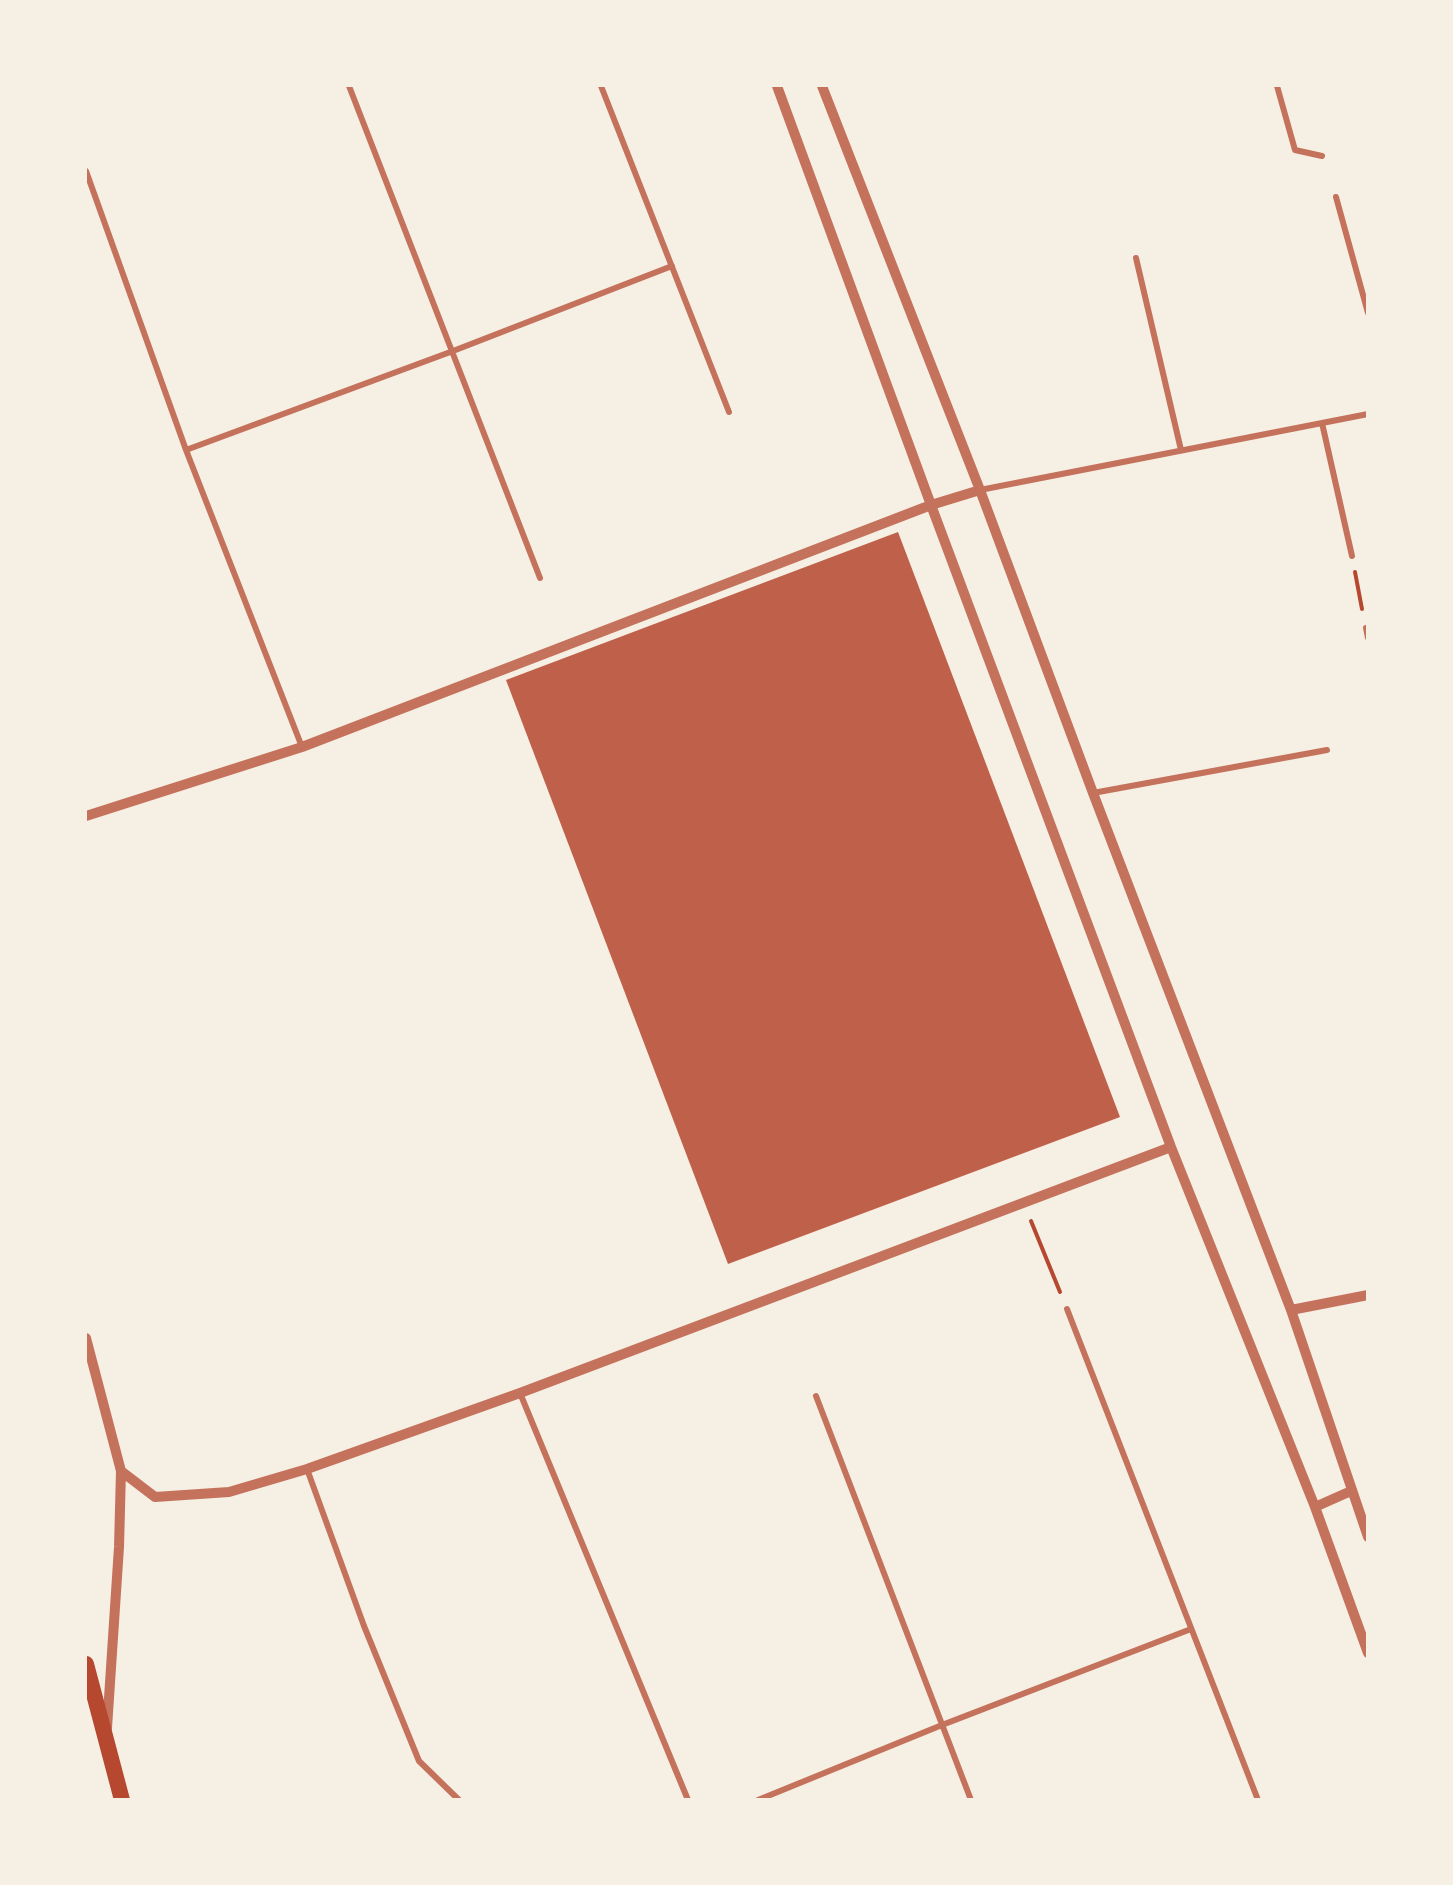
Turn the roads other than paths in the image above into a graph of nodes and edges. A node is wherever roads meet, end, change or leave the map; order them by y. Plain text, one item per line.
1 (349, 86) edge
2 (600, 86) edge
3 (777, 86) edge
4 (822, 86) edge
5 (1277, 86) edge
6 (1322, 156) dead end
7 (86, 171) edge
8 (1335, 197) dead end
9 (1137, 258) dead end
10 (672, 266) junction
11 (1368, 313) edge
12 (453, 351) junction
13 (729, 412) dead end
14 (1368, 414) edge
15 (1322, 423) junction
16 (186, 450) junction
17 (1181, 450) junction
18 (980, 490) junction
19 (931, 506) junction
20 (1352, 556) road end
21 (540, 578) dead end
22 (1366, 628) road end
23 (1368, 638) edge
24 (302, 747) junction
25 (1326, 750) dead end
26 (1093, 793) junction
27 (86, 816) edge
28 (1171, 1147) junction
29 (1368, 1295) edge
30 (1067, 1309) road end
31 (1292, 1311) junction
32 (86, 1338) edge
33 (520, 1393) junction
34 (816, 1396) dead end
35 (307, 1469) junction
36 (121, 1471) junction
37 (1351, 1491) junction
38 (1315, 1507) junction
39 (1368, 1537) edge
40 (1191, 1629) junction
41 (1368, 1653) edge
42 (86, 1664) edge
43 (942, 1725) junction
44 (106, 1743) junction
45 (122, 1800) edge
46 (459, 1800) edge
47 (688, 1800) edge
48 (758, 1800) edge
49 (971, 1800) edge
50 (1258, 1800) edge

1 - 12 street
2 - 10 street
3 - 19 street
4 - 18 street
5 - 6 street
7 - 16 street
8 - 11 street
9 - 17 street
10 - 12 street
10 - 13 street
12 - 16 street
12 - 21 street
14 - 15 street
15 - 17 street
15 - 20 street
16 - 24 street
17 - 18 street
18 - 19 street
18 - 26 street
19 - 24 street
19 - 28 street
22 - 23 street
24 - 27 street
25 - 26 street
26 - 31 street
28 - 33 street
28 - 38 street
29 - 31 street
30 - 40 street
31 - 37 street
32 - 36 street
33 - 35 street
33 - 47 street
34 - 43 street
35 - 36 street
35 - 46 street
36 - 44 street
37 - 38 street
37 - 39 street
38 - 41 street
40 - 43 street
40 - 50 street
42 - 44 highway
43 - 48 street
43 - 49 street
44 - 45 highway

